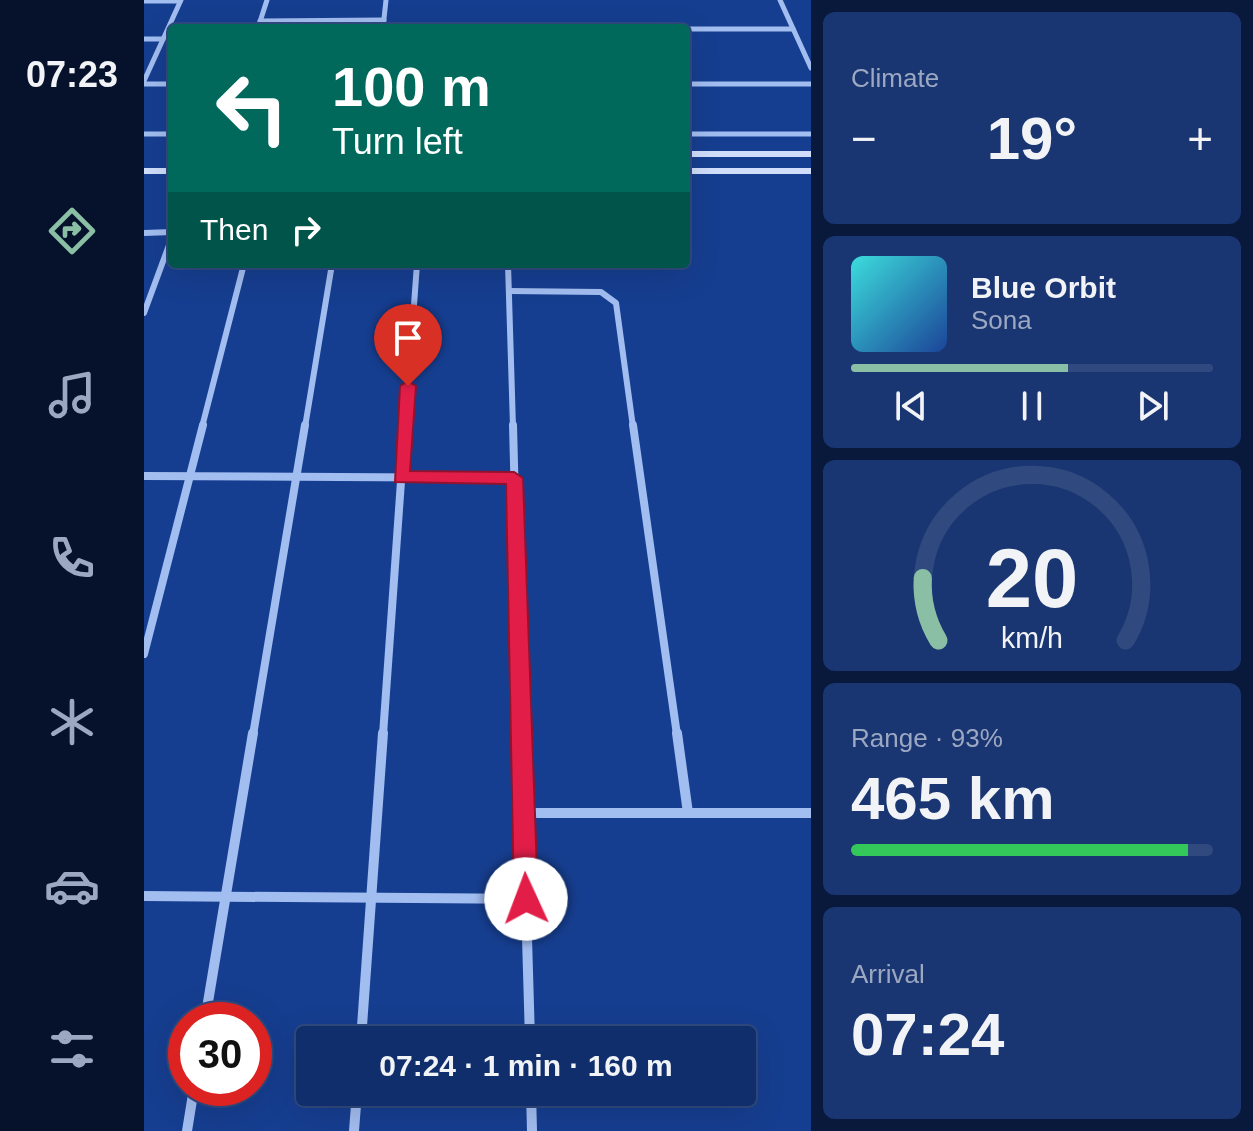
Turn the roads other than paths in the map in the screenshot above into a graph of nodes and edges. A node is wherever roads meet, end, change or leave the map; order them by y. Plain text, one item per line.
1 (180, 0) edge
2 (267, 0) edge
3 (386, 0) edge
4 (780, 0) edge
5 (144, 1) edge
6 (384, 20) junction
7 (260, 21) junction
8 (170, 24) edge
9 (259, 24) edge
10 (384, 24) edge
11 (168, 28) edge
12 (690, 29) edge
13 (793, 29) junction
14 (144, 39) edge
15 (163, 39) junction
16 (811, 68) edge
17 (144, 82) edge
18 (168, 84) edge
19 (690, 84) edge
20 (811, 84) edge
21 (144, 134) edge
22 (168, 134) edge
23 (690, 134) edge
24 (811, 134) edge
25 (690, 154) edge
26 (811, 154) edge
27 (144, 171) edge
28 (168, 171) edge
29 (690, 171) edge
30 (811, 171) edge
31 (144, 233) edge
32 (168, 235) edge
33 (168, 246) edge
34 (243, 268) edge
35 (331, 268) edge
36 (417, 268) edge
37 (508, 268) edge
38 (509, 291) junction
39 (144, 313) edge
40 (144, 476) edge
41 (189, 477) junction
42 (296, 477) junction
43 (401, 477) junction
44 (514, 478) junction
45 (144, 654) edge
46 (523, 813) junction
47 (688, 813) junction
48 (811, 813) edge
49 (144, 896) edge
50 (224, 897) junction
51 (371, 897) junction
52 (526, 899) junction
53 (208, 1002) edge
54 (362, 1026) edge
55 (530, 1026) edge
56 (191, 1106) edge
57 (356, 1106) edge
58 (531, 1106) edge
59 (187, 1131) edge
60 (354, 1131) edge
61 (532, 1131) edge

1 - 5 street
1 - 8 street
2 - 7 street
3 - 6 street
4 - 13 street
6 - 7 street
6 - 10 street
7 - 9 street
11 - 15 street
12 - 13 street
13 - 16 street
14 - 15 street
15 - 17 street
17 - 18 street
19 - 20 street
21 - 22 street
23 - 24 street
25 - 26 main road
27 - 28 main road
29 - 30 main road
31 - 32 street
33 - 39 street
34 - 41 street
35 - 42 street
36 - 43 street
37 - 38 street
38 - 44 street
38 - 47 street
40 - 41 street
41 - 42 street
41 - 45 street
42 - 43 street
42 - 50 street
43 - 44 street
43 - 51 street
44 - 46 street
46 - 47 street
46 - 52 street
47 - 48 street
49 - 50 street
50 - 51 street
50 - 53 street
51 - 52 street
51 - 54 street
52 - 55 street
56 - 59 street
57 - 60 street
58 - 61 street

